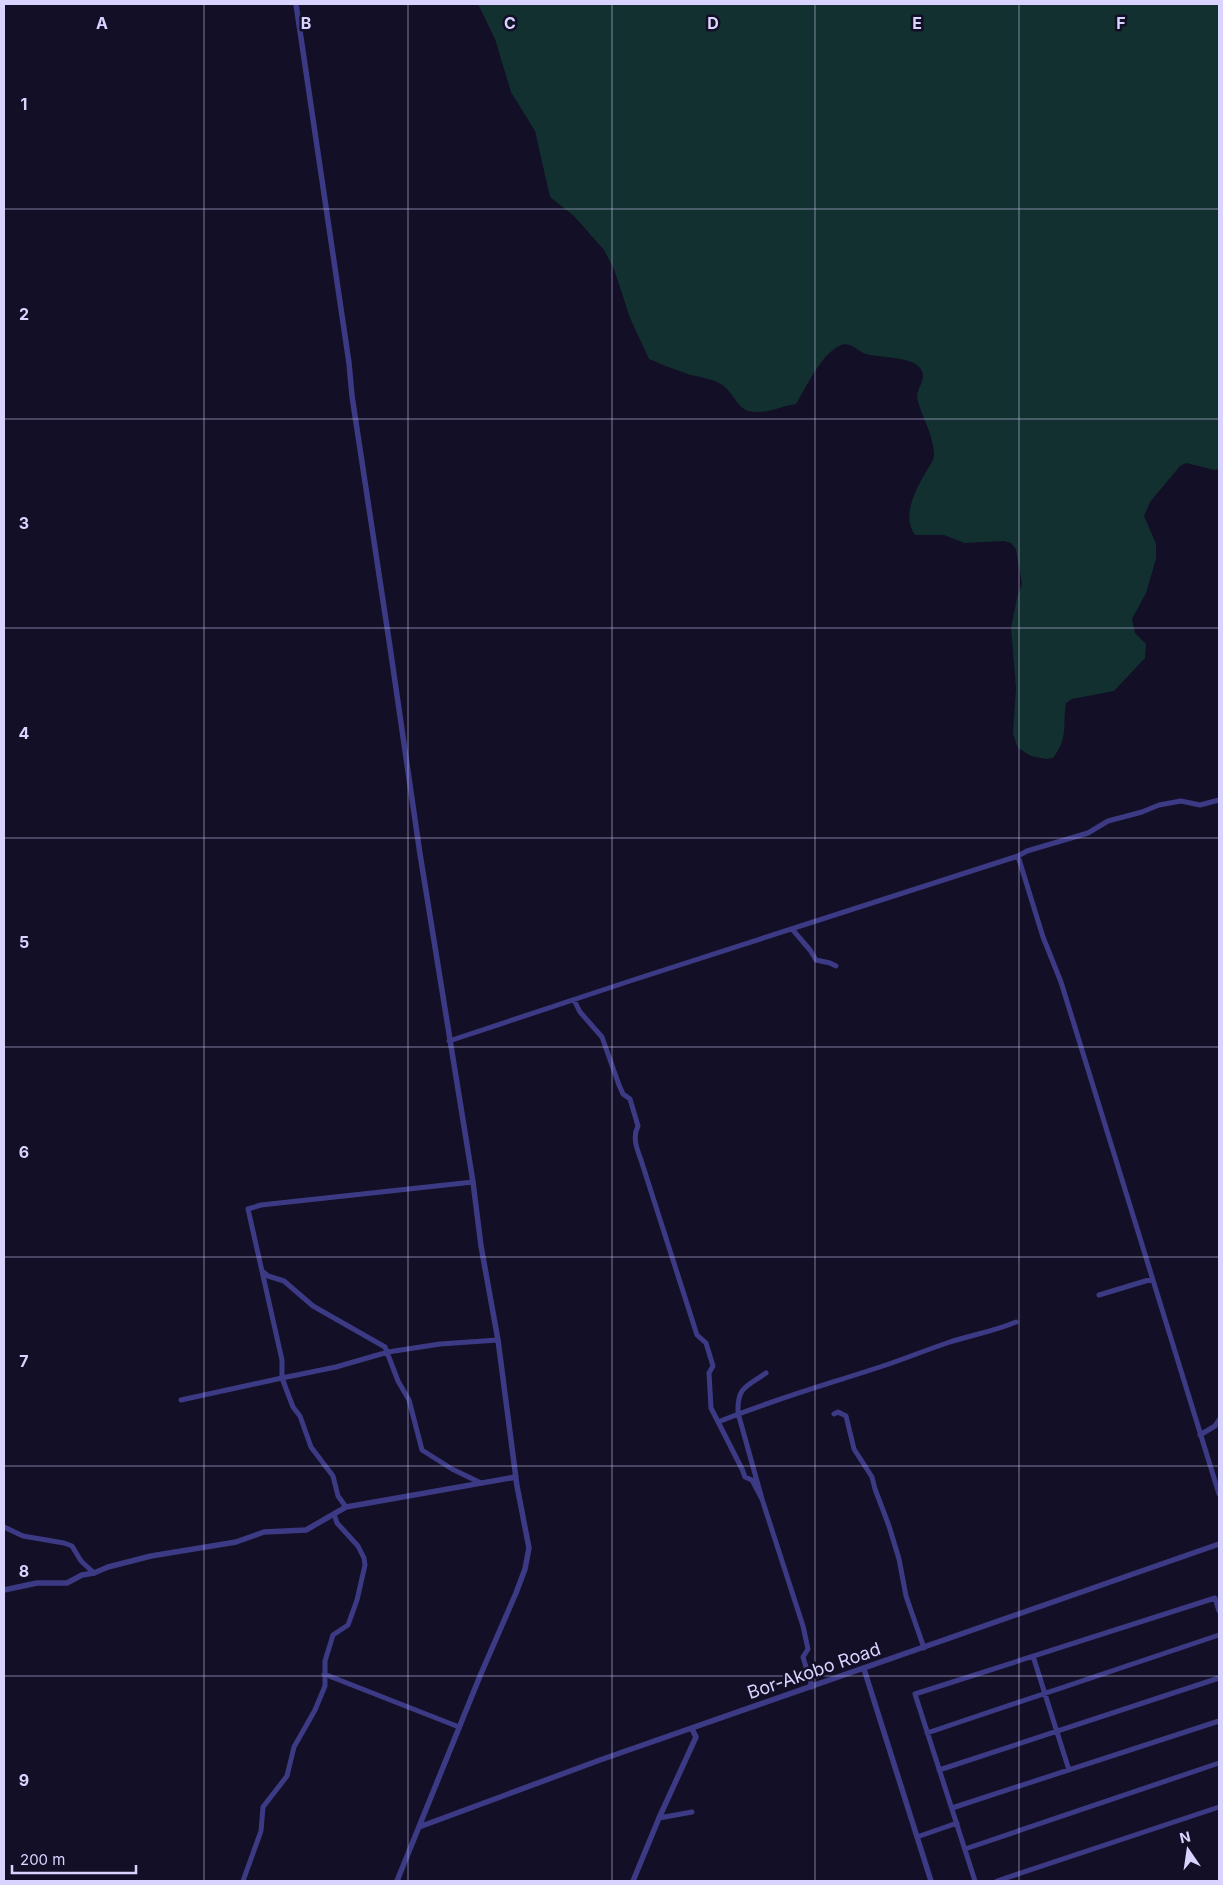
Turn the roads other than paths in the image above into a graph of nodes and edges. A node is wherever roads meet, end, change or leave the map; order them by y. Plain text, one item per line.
1 (296, 4) edge
2 (1219, 800) edge
3 (1018, 856) junction
4 (792, 929) junction
5 (836, 966) dead end
6 (574, 1000) junction
7 (449, 1041) junction
8 (473, 1182) junction
9 (262, 1271) junction
10 (1152, 1279) junction
11 (1099, 1295) dead end
12 (1016, 1322) dead end
13 (498, 1340) junction
14 (388, 1352) junction
15 (766, 1373) dead end
16 (282, 1378) junction
17 (181, 1400) dead end
18 (738, 1413) junction
19 (834, 1414) dead end
20 (1219, 1420) edge
21 (718, 1422) junction
22 (1200, 1435) junction
23 (516, 1477) junction
24 (481, 1483) junction
25 (1219, 1494) edge
26 (762, 1499) junction
27 (346, 1507) junction
28 (334, 1514) junction
29 (4, 1527) edge
30 (1219, 1544) edge
31 (94, 1573) junction
32 (4, 1590) edge
33 (1219, 1611) edge
34 (1219, 1635) edge
35 (924, 1648) junction
36 (1033, 1656) junction
37 (864, 1669) junction
38 (324, 1674) junction
39 (1219, 1678) edge
40 (812, 1687) junction
41 (1045, 1692) junction
42 (1219, 1721) edge
43 (459, 1727) junction
44 (692, 1729) junction
45 (1056, 1731) junction
46 (927, 1733) junction
47 (1219, 1763) edge
48 (939, 1770) junction
49 (1069, 1770) junction
50 (1219, 1807) edge
51 (952, 1808) junction
52 (692, 1812) dead end
53 (659, 1818) junction
54 (957, 1824) junction
55 (419, 1827) junction
56 (917, 1837) junction
57 (965, 1849) junction
58 (243, 1881) edge
59 (397, 1881) edge
60 (633, 1881) edge
61 (930, 1881) edge
62 (975, 1881) edge
63 (997, 1881) edge

1 - 7 street
2 - 3 street
3 - 4 street
3 - 10 street
4 - 5 street
4 - 6 street
6 - 7 street
6 - 21 street
7 - 8 street
8 - 9 street
8 - 13 street
9 - 14 street
9 - 16 street
10 - 11 street
10 - 22 street
12 - 18 street
13 - 14 street
13 - 23 street
14 - 16 street
14 - 24 street
15 - 18 street
16 - 17 street
16 - 27 street
18 - 21 street
18 - 26 street
19 - 35 street
20 - 22 street
21 - 26 street
22 - 25 street
23 - 24 street
23 - 43 street
24 - 27 street
26 - 40 street
27 - 28 street
28 - 31 street
28 - 38 street
29 - 31 street
30 - 35 street, Bor-Akobo Road
31 - 32 street
33 - 36 street
34 - 41 street
35 - 37 street, Bor-Akobo Road
36 - 41 street
36 - 46 street
37 - 40 street, Bor-Akobo Road
37 - 56 street
38 - 43 street
38 - 58 street
39 - 45 street
40 - 44 street, Bor-Akobo Road
41 - 45 street
41 - 46 street
42 - 49 street
43 - 55 street
44 - 53 street
44 - 55 street, Bor-Akobo Road
45 - 48 street
45 - 49 street
46 - 48 street
47 - 57 street
48 - 51 street
49 - 51 street
50 - 63 street
51 - 54 street
52 - 53 street
53 - 60 street
54 - 56 street
54 - 57 street
55 - 59 street
56 - 61 street
57 - 62 street

